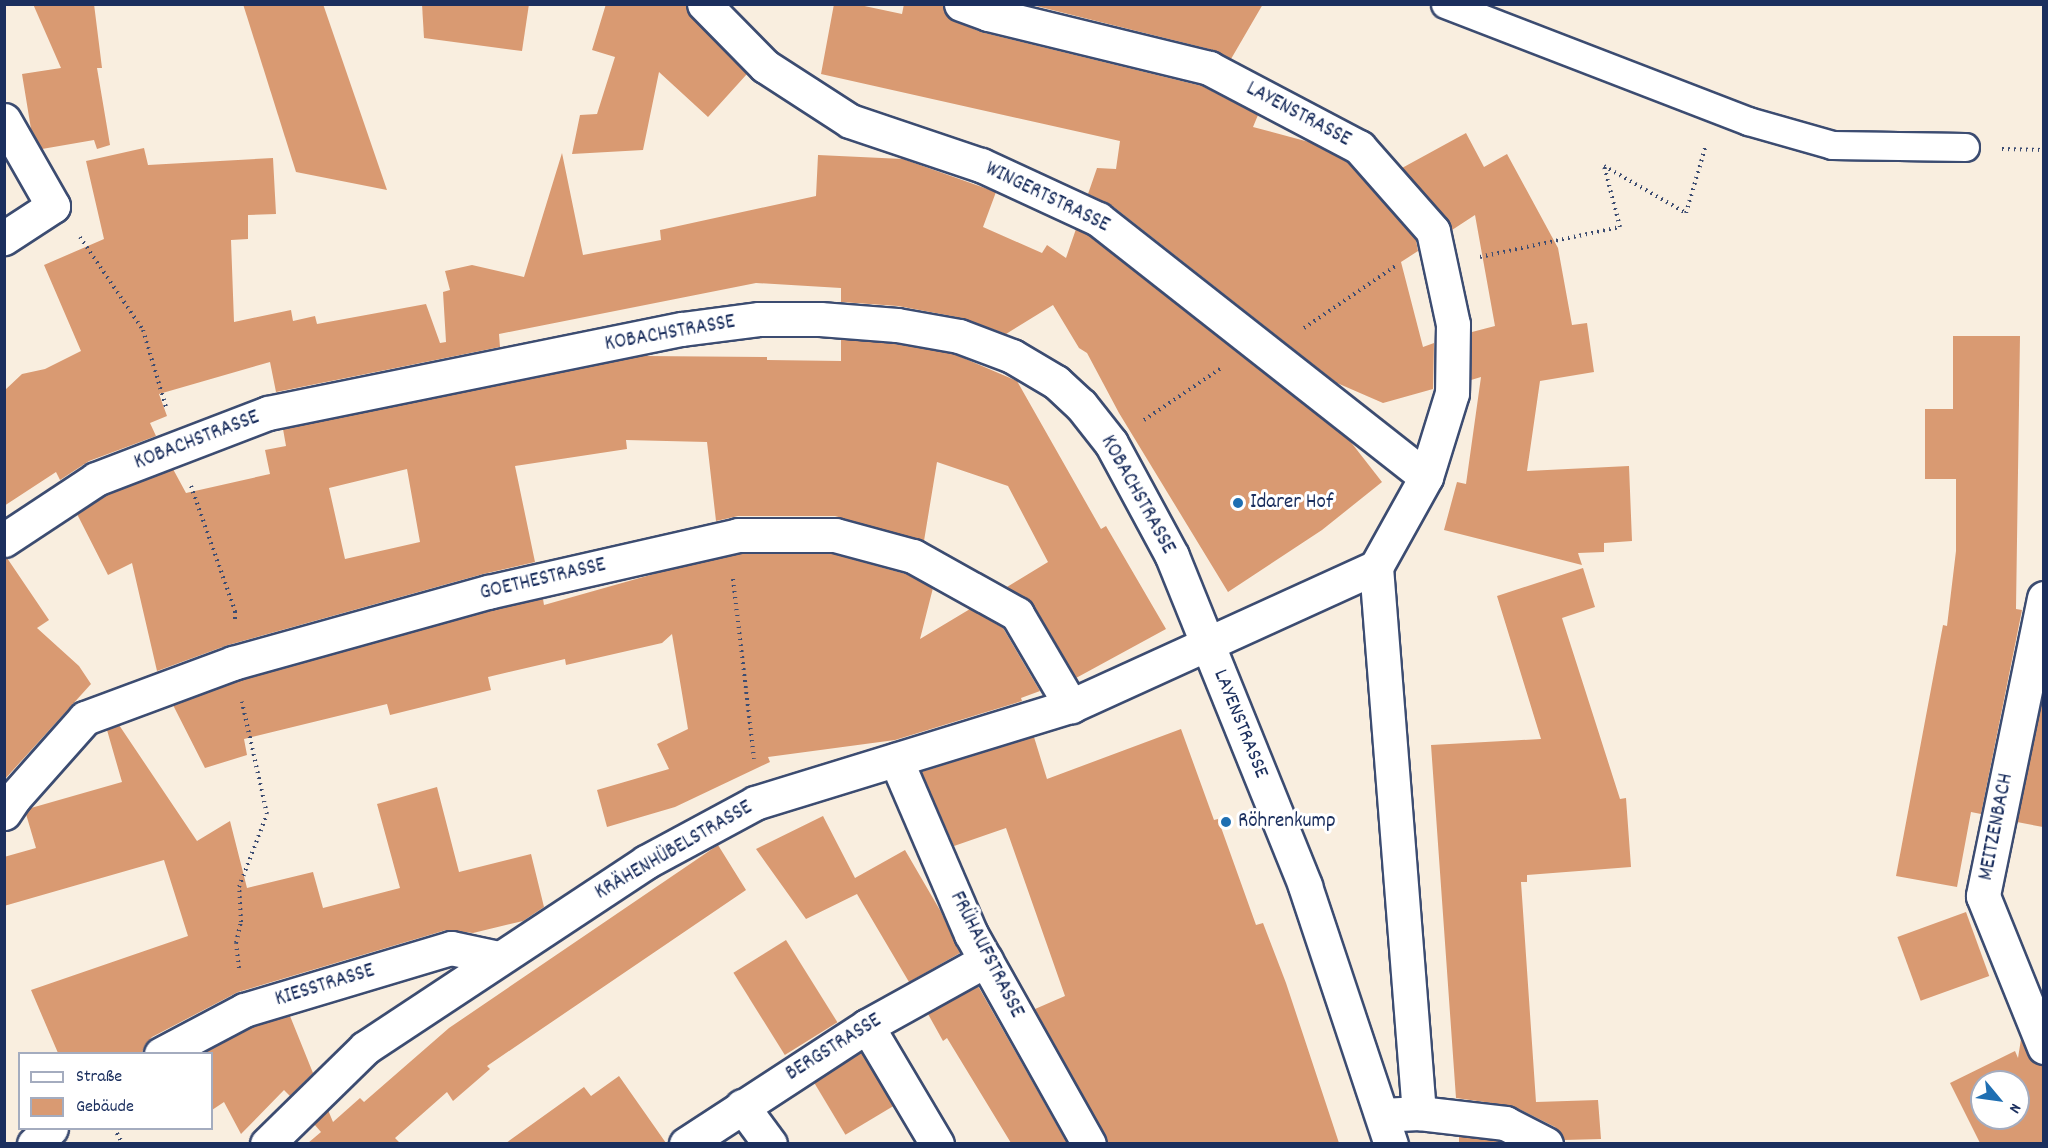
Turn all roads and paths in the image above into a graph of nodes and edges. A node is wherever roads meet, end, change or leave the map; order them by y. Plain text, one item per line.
1 (704, 4) edge
2 (961, 4) edge
3 (1446, 4) edge
4 (1717, 109) junction
5 (4, 120) edge
6 (1965, 147) dead end
7 (4, 238) edge
8 (90, 249) dead end
9 (1438, 253) junction
10 (1263, 348) junction
11 (1111, 443) junction
12 (177, 448) junction
13 (1426, 477) junction
14 (728, 537) junction
15 (4, 540) edge
16 (1376, 567) junction
17 (2043, 598) edge
18 (1208, 643) junction
19 (233, 663) junction
20 (1071, 706) junction
21 (896, 760) junction
22 (759, 802) junction
23 (4, 813) edge
24 (498, 958) junction
25 (986, 960) junction
26 (244, 1010) junction
27 (867, 1026) junction
28 (2043, 1047) edge
29 (162, 1052) edge
30 (742, 1106) junction
31 (1419, 1113) junction
32 (1387, 1129) edge
33 (49, 1130) edge
34 (115, 1130) edge
35 (34, 1143) edge
36 (123, 1143) edge
37 (267, 1143) edge
38 (686, 1143) edge
39 (770, 1143) edge
40 (937, 1143) edge
41 (1089, 1143) edge
42 (1546, 1143) edge

1 - 10 street, WINGERTSTRASSE
2 - 9 street, LAYENSTRASSE
3 - 4 lane
4 - 6 lane
4 - 9 path
5 - 7 street
8 - 12 path
9 - 10 path
9 - 13 street, LAYENSTRASSE
10 - 11 path
10 - 13 street, WINGERTSTRASSE
11 - 12 street, KOBACHSTRASSE
11 - 18 street, KOBACHSTRASSE
12 - 15 street, KOBACHSTRASSE
12 - 19 path
13 - 16 street, LAYENSTRASSE
14 - 19 street, GOETHESTRASSE
14 - 20 street, GOETHESTRASSE
14 - 22 path
16 - 18 street, LAYENSTRASSE
16 - 31 street
17 - 28 street, MEITZENBACH
18 - 20 street, KRÄHENHÜBELSTRASSE
18 - 32 street, LAYENSTRASSE
19 - 23 street, GOETHESTRASSE
19 - 26 path
20 - 21 street, KRÄHENHÜBELSTRASSE
21 - 22 street, KRÄHENHÜBELSTRASSE
21 - 25 street, FRÜHAUFSTRASSE
22 - 24 street, KRÄHENHÜBELSTRASSE
24 - 26 street, KIESSTRASSE
24 - 37 street, KRÄHENHÜBELSTRASSE
25 - 27 street, BERGSTRASSE
25 - 41 street, FRÜHAUFSTRASSE
26 - 29 street, KIESSTRASSE
27 - 30 street, BERGSTRASSE
27 - 40 street
30 - 38 street, BERGSTRASSE
30 - 39 street
31 - 32 street, LAYENSTRASSE
31 - 42 street
33 - 35 street
34 - 36 path

